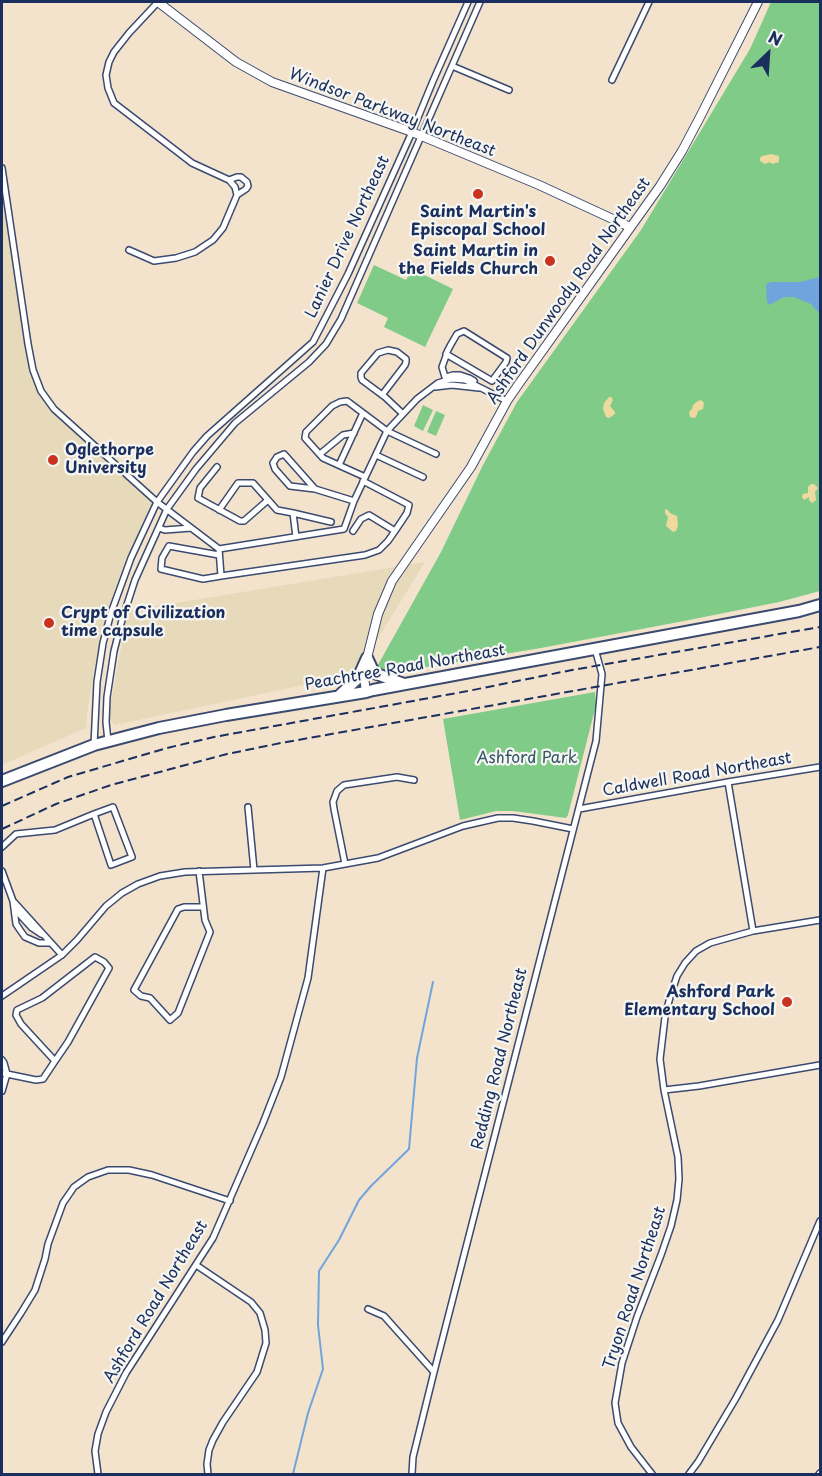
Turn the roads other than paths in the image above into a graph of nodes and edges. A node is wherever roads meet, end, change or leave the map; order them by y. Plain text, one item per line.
1 (158, 2) edge
2 (468, 2) edge
3 (480, 2) edge
4 (649, 2) edge
5 (758, 2) edge
6 (452, 66) junction
7 (612, 80) dead end
8 (509, 90) dead end
9 (412, 132) junction
10 (422, 136) junction
11 (2, 168) edge
12 (229, 180) junction
13 (237, 195) junction
14 (630, 227) junction
15 (129, 250) dead end
16 (447, 354) junction
17 (445, 377) junction
18 (433, 387) junction
19 (482, 388) junction
20 (382, 395) junction
21 (507, 400) junction
22 (363, 413) junction
23 (403, 414) junction
24 (387, 431) junction
25 (354, 433) junction
26 (320, 454) junction
27 (436, 454) dead end
28 (376, 455) junction
29 (339, 465) junction
30 (217, 467) dead end
31 (423, 477) dead end
32 (364, 479) junction
33 (315, 489) junction
34 (268, 500) junction
35 (354, 501) junction
36 (157, 502) junction
37 (168, 509) junction
38 (219, 510) junction
39 (293, 513) junction
40 (177, 517) junction
41 (330, 522) dead end
42 (159, 528) junction
43 (191, 528) junction
44 (170, 529) junction
45 (352, 531) dead end
46 (395, 531) junction
47 (296, 537) junction
48 (219, 552) junction
49 (221, 576) junction
50 (820, 605) edge
51 (595, 649) junction
52 (367, 658) junction
53 (404, 684) junction
54 (366, 692) junction
55 (340, 695) junction
56 (108, 741) junction
57 (94, 745) junction
58 (820, 767) edge
59 (414, 780) dead end
60 (2, 781) edge
61 (728, 782) junction
62 (248, 807) dead end
63 (579, 809) junction
64 (94, 814) junction
65 (573, 829) junction
66 (2, 847) edge
67 (345, 864) junction
68 (323, 868) junction
69 (254, 870) junction
70 (2, 871) edge
71 (199, 871) junction
72 (13, 901) junction
73 (203, 907) junction
74 (820, 920) edge
75 (753, 931) junction
76 (49, 941) junction
77 (62, 955) junction
78 (2, 996) edge
79 (2, 1060) edge
80 (55, 1061) junction
81 (820, 1065) edge
82 (4, 1073) edge
83 (664, 1090) junction
84 (2, 1091) edge
85 (230, 1201) junction
86 (820, 1221) edge
87 (196, 1265) junction
88 (368, 1309) dead end
89 (2, 1342) edge
90 (434, 1372) junction
91 (98, 1474) edge
92 (208, 1474) edge
93 (412, 1474) edge
94 (652, 1474) edge
95 (689, 1474) edge

1 - 9 main road, Windsor Parkway Northeast
1 - 12 street
2 - 9 street, Lanier Drive Northeast
3 - 6 street, Lanier Drive Northeast
4 - 7 street
5 - 14 main road, Ashford Dunwoody Road Northeast
6 - 8 street
6 - 10 street, Lanier Drive Northeast
9 - 10 main road, Windsor Parkway Northeast
9 - 36 street, Lanier Drive Northeast
10 - 14 main road, Windsor Parkway Northeast
10 - 37 street, Lanier Drive Northeast
11 - 36 street
12 - 13 street
12 - 13 street
13 - 15 street
14 - 21 main road, Ashford Dunwoody Road Northeast
16 - 16 street
16 - 17 street
17 - 18 street
17 - 19 street
18 - 19 street
18 - 23 street
19 - 21 street
20 - 20 street
20 - 23 street
21 - 52 main road, Ashford Dunwoody Road Northeast
22 - 24 street
22 - 25 street
22 - 26 street
23 - 24 street
24 - 27 street
24 - 28 street
25 - 26 street
25 - 29 street
26 - 29 street
28 - 31 street
28 - 32 street
29 - 32 street
30 - 38 street
32 - 35 street
32 - 46 street
33 - 33 street
33 - 35 street
34 - 38 street
34 - 38 street
34 - 39 street
35 - 47 street
36 - 37 street
36 - 57 street, Lanier Drive Northeast
37 - 40 street
37 - 42 street, Lanier Drive Northeast
39 - 41 street
39 - 47 street
40 - 43 street
40 - 44 street
42 - 44 street
42 - 56 street, Lanier Drive Northeast
43 - 44 street
43 - 48 street
45 - 46 street
46 - 49 street
47 - 48 street
48 - 49 street
48 - 49 street
50 - 51 highway, Peachtree Road Northeast
51 - 53 highway, Peachtree Road Northeast
51 - 63 street, Redding Road Northeast
52 - 53 highway
52 - 54 main road, Ashford Dunwoody Road Northeast
52 - 55 highway
53 - 54 highway, Peachtree Road Northeast
54 - 55 highway, Peachtree Road Northeast
55 - 56 highway, Peachtree Road Northeast
56 - 57 highway, Peachtree Road Northeast
57 - 60 highway, Peachtree Road Northeast
58 - 61 street, Caldwell Road Northeast
59 - 67 street
61 - 63 street, Caldwell Road Northeast
61 - 75 street
62 - 69 street
63 - 65 street, Redding Road Northeast
64 - 64 street
64 - 66 street
65 - 67 street
65 - 90 street, Redding Road Northeast
67 - 68 street
68 - 69 street
68 - 85 street, Ashford Road Northeast
69 - 71 street
70 - 72 street
71 - 73 street
71 - 77 street
72 - 76 street
72 - 76 street
73 - 73 street
74 - 75 street, Tryon Road Northeast
75 - 83 street, Tryon Road Northeast
76 - 77 street
77 - 78 street
79 - 82 street
80 - 80 street
80 - 82 street
81 - 83 street
82 - 84 street
83 - 94 street, Tryon Road Northeast
85 - 87 street, Ashford Road Northeast
85 - 89 street
86 - 95 street
87 - 91 street, Ashford Road Northeast
87 - 92 street
88 - 90 street
90 - 93 street, Redding Road Northeast

